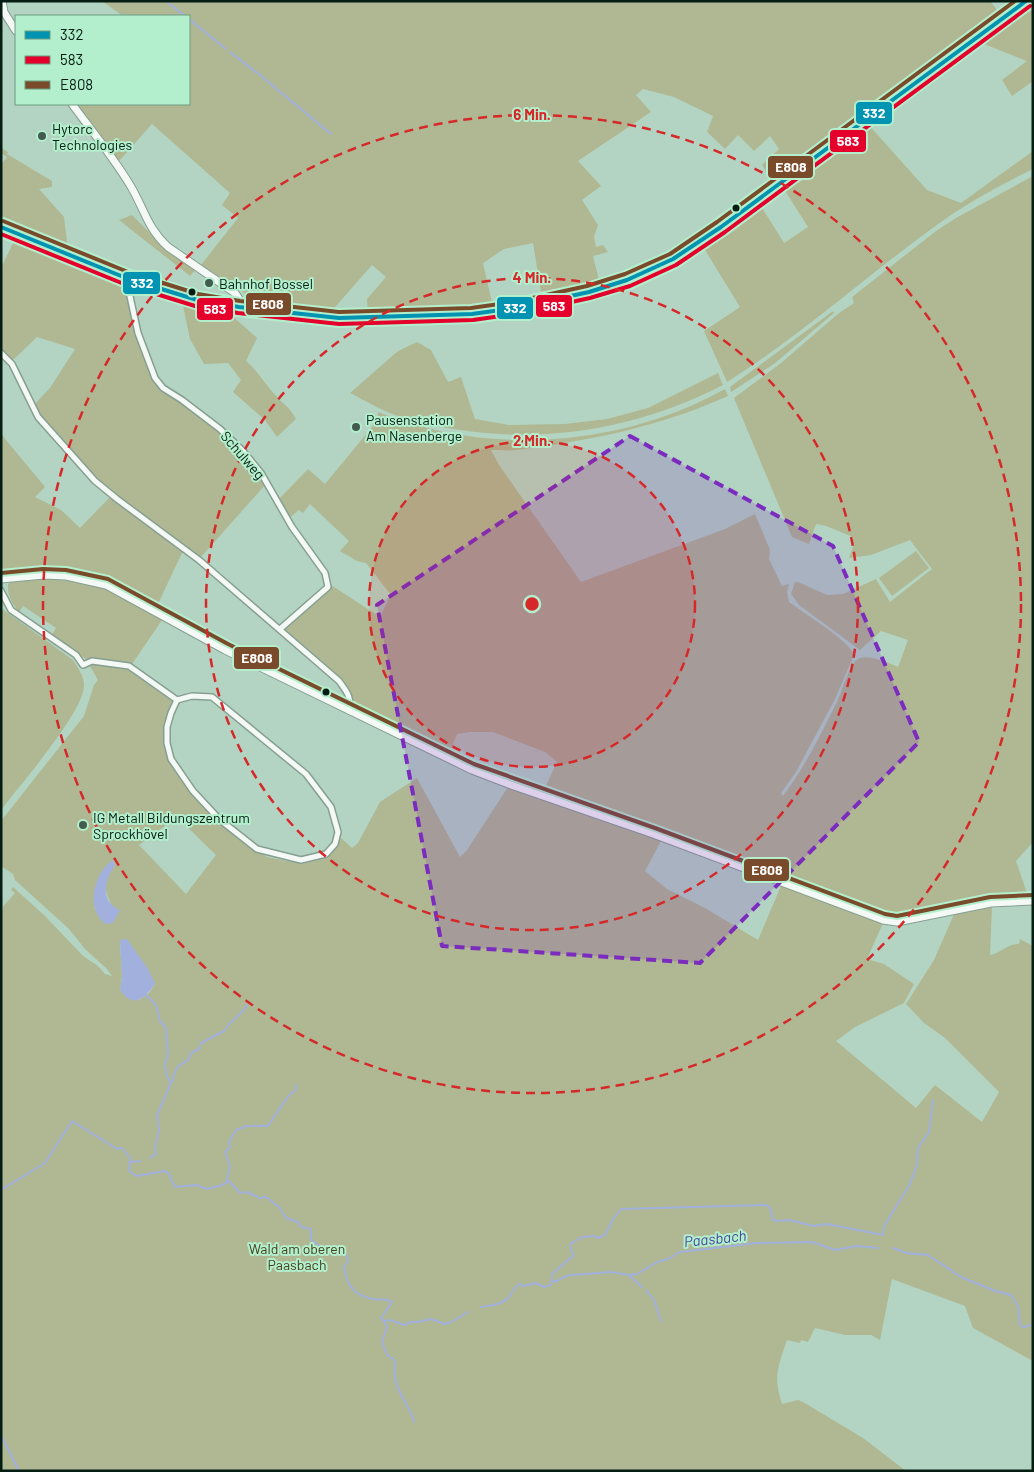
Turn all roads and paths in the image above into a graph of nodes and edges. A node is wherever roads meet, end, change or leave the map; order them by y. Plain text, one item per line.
1 (2, 1) edge
2 (1026, 1) edge
3 (15, 29) edge
4 (73, 105) edge
5 (1, 227) edge
6 (126, 278) junction
7 (239, 307) junction
8 (1, 353) edge
9 (1, 579) edge
10 (1, 591) edge
11 (280, 629) junction
12 (177, 700) junction
13 (348, 709) junction
14 (1033, 901) edge

1 - 3 street
2 - 7 main road
4 - 7 street
5 - 6 main road
6 - 7 main road
6 - 11 street, Schulweg
8 - 11 street
9 - 13 street
10 - 12 street
11 - 13 street
12 - 12 street
13 - 14 street

